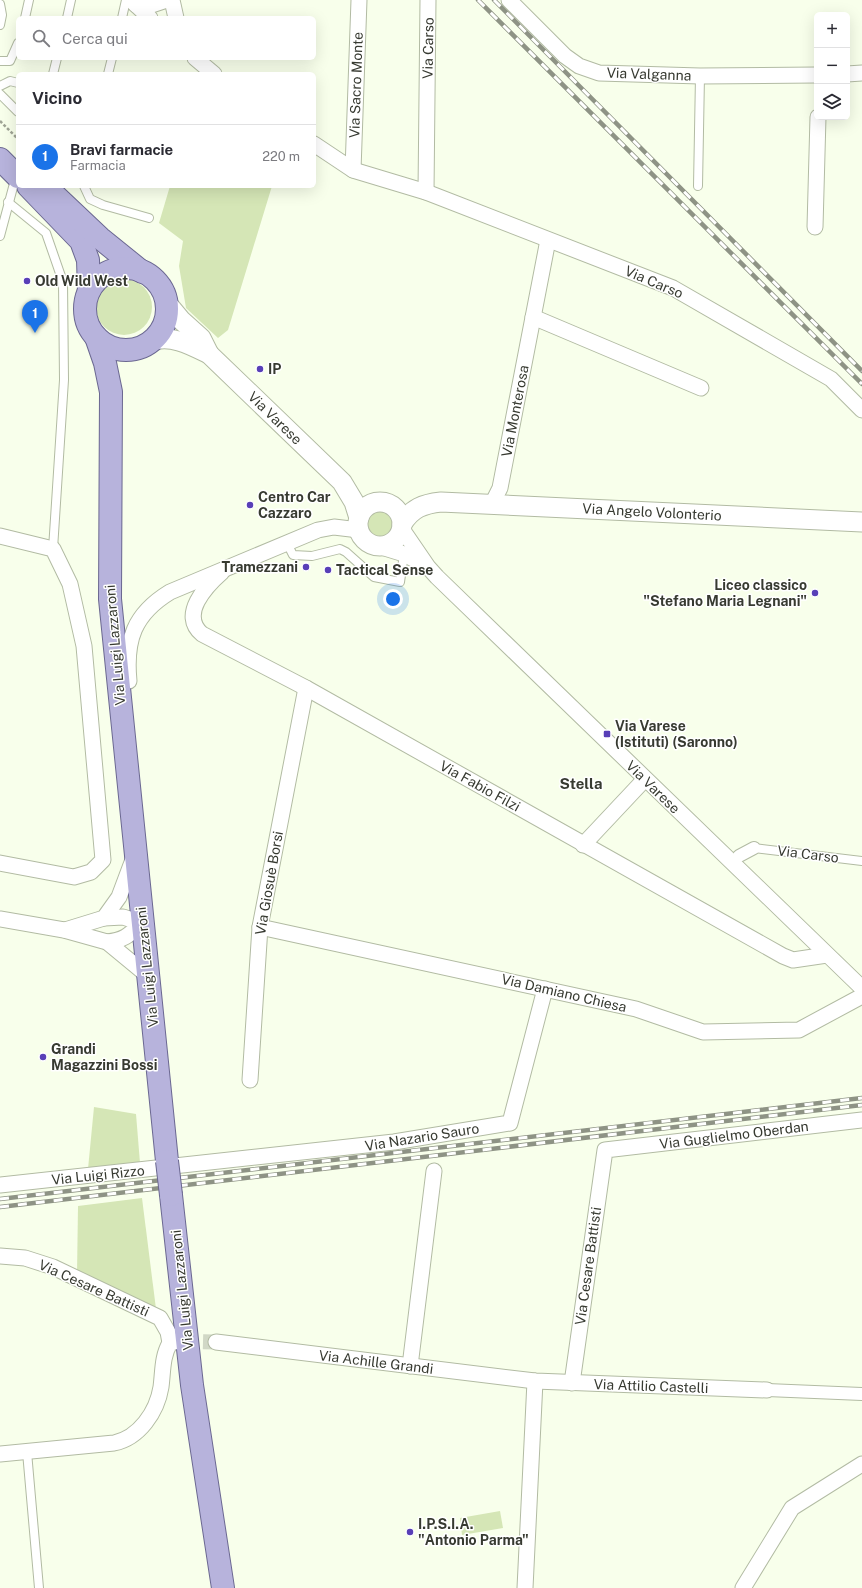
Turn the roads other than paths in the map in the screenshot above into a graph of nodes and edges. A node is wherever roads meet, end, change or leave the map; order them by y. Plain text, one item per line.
1 (29, 0) edge
2 (72, 0) edge
3 (167, 0) edge
4 (172, 0) edge
5 (359, 0) edge
6 (428, 0) edge
7 (131, 2) edge
8 (514, 2) edge
9 (0, 4) edge
10 (25, 16) edge
11 (68, 16) edge
12 (123, 16) edge
13 (148, 16) edge
14 (176, 16) edge
15 (0, 25) edge
16 (16, 50) edge
17 (56, 60) edge
18 (112, 60) edge
19 (197, 60) edge
20 (0, 61) edge
21 (54, 72) edge
22 (108, 72) edge
23 (212, 72) edge
24 (862, 73) edge
25 (850, 74) edge
26 (814, 75) edge
27 (700, 76) junction
28 (16, 82) edge
29 (0, 86) edge
30 (0, 94) edge
31 (16, 110) edge
32 (818, 120) edge
33 (0, 143) edge
34 (316, 145) edge
35 (0, 159) edge
36 (16, 168) edge
37 (354, 170) junction
38 (16, 171) edge
39 (16, 183) edge
40 (698, 186) dead end
41 (33, 188) edge
42 (48, 188) edge
43 (85, 188) edge
44 (426, 192) junction
45 (8, 202) junction
46 (149, 218) dead end
47 (816, 227) dead end
48 (0, 236) edge
49 (548, 240) junction
50 (142, 272) junction
51 (89, 291) junction
52 (166, 302) junction
53 (533, 317) junction
54 (96, 338) junction
55 (151, 342) junction
56 (130, 350) junction
57 (209, 354) junction
58 (701, 388) dead end
59 (110, 392) junction
60 (862, 410) edge
61 (342, 482) junction
62 (442, 502) junction
63 (386, 503) junction
64 (492, 504) junction
65 (862, 522) edge
66 (359, 524) junction
67 (402, 526) junction
68 (0, 536) edge
69 (287, 543) junction
70 (378, 546) junction
71 (53, 549) junction
72 (404, 554) junction
73 (428, 567) junction
74 (222, 572) junction
75 (306, 688) junction
76 (645, 779) junction
77 (130, 800) junction
78 (584, 845) junction
79 (754, 848) joint
80 (135, 852) junction
81 (739, 856) dead end
82 (862, 861) edge
83 (0, 863) edge
84 (104, 918) junction
85 (0, 919) edge
86 (142, 923) junction
87 (260, 927) junction
88 (64, 930) junction
89 (107, 942) junction
90 (827, 955) junction
91 (147, 975) junction
92 (862, 988) edge
93 (545, 989) junction
94 (862, 996) edge
95 (250, 1080) dead end
96 (862, 1120) edge
97 (605, 1150) joint
98 (196, 1164) joint
99 (434, 1171) dead end
100 (0, 1185) edge
101 (0, 1256) edge
102 (216, 1342) tunnel mouth
103 (410, 1366) junction
104 (535, 1381) junction
105 (572, 1383) junction
106 (767, 1390) joint
107 (862, 1394) edge
108 (27, 1452) junction
109 (0, 1454) edge
110 (862, 1464) edge
111 (39, 1588) edge
112 (223, 1588) edge
113 (525, 1588) edge
114 (743, 1588) edge

1 - 10 lane
2 - 11 lane
3 - 7 street
4 - 14 street
5 - 37 street, Via Sacro Monte
6 - 44 street, Via Carso
7 - 12 lane
7 - 13 street
8 - 27 street, Via Valganna
9 - 15 lane
16 - 20 lane
17 - 21 lane
18 - 22 lane
19 - 23 street
24 - 25 street
26 - 27 street, Via Valganna
27 - 40 lane
28 - 29 lane
30 - 31 lane
32 - 47 street
33 - 36 main road
34 - 37 street, Via Carso
35 - 38 main road
37 - 44 street, Via Carso
39 - 45 lane
41 - 51 main road
42 - 50 main road
43 - 46 lane
44 - 49 street, Via Carso
45 - 48 lane
45 - 71 lane
49 - 53 street, Via Monterosa
49 - 60 street, Via Carso
50 - 51 main road
50 - 52 main road
51 - 54 main road
52 - 55 main road
52 - 57 street, Via Varese
53 - 58 street
53 - 64 street, Via Monterosa
54 - 56 main road
54 - 59 main road, Via Luigi Lazzaroni
55 - 56 main road
55 - 57 street, Via Varese
56 - 59 main road, Via Luigi Lazzaroni
57 - 61 street, Via Varese
59 - 77 main road, Via Luigi Lazzaroni
61 - 63 street, Via Varese
61 - 66 street, Via Varese
62 - 63 street, Via Angelo Volonterio
62 - 64 street, Via Angelo Volonterio
62 - 67 street, Via Angelo Volonterio
63 - 66 street
63 - 67 street
64 - 65 street, Via Angelo Volonterio
66 - 69 street
66 - 70 street
67 - 70 street
67 - 73 street, Via Varese
68 - 71 street
69 - 72 lane
69 - 74 street
70 - 72 street
71 - 83 street
72 - 73 street
73 - 76 street, Via Varese
74 - 75 street, Via Fabio Filzi
74 - 77 street
75 - 78 street, Via Fabio Filzi
75 - 87 street, Via Giosuè Borsi
76 - 78 street
76 - 90 street, Via Varese
77 - 80 main road, Via Luigi Lazzaroni
78 - 90 street, Via Fabio Filzi
79 - 81 street
79 - 82 lane, Via Carso
80 - 84 street
80 - 86 main road, Via Luigi Lazzaroni
84 - 86 street
84 - 88 street
85 - 88 street
86 - 89 street
86 - 91 main road, Via Luigi Lazzaroni
87 - 93 street, Via Damiano Chiesa
87 - 95 street, Via Giosuè Borsi
88 - 89 street
89 - 91 street
90 - 92 street, Via Varese
91 - 112 main road, Via Luigi Lazzaroni, bridge
93 - 94 street, Via Damiano Chiesa
93 - 98 street, Via Nazario Sauro
96 - 97 street, Via Guglielmo Oberdan
97 - 105 street, Via Cesare Battisti
98 - 100 street, Via Luigi Rizzo
99 - 103 street
101 - 108 street, Via Cesare Battisti
102 - 103 street, Via Achille Grandi
103 - 104 street, Via Achille Grandi
104 - 105 street, Via Attilio Castelli
104 - 113 street
105 - 106 street, Via Attilio Castelli
106 - 107 street
108 - 109 street
108 - 111 lane
110 - 114 street

